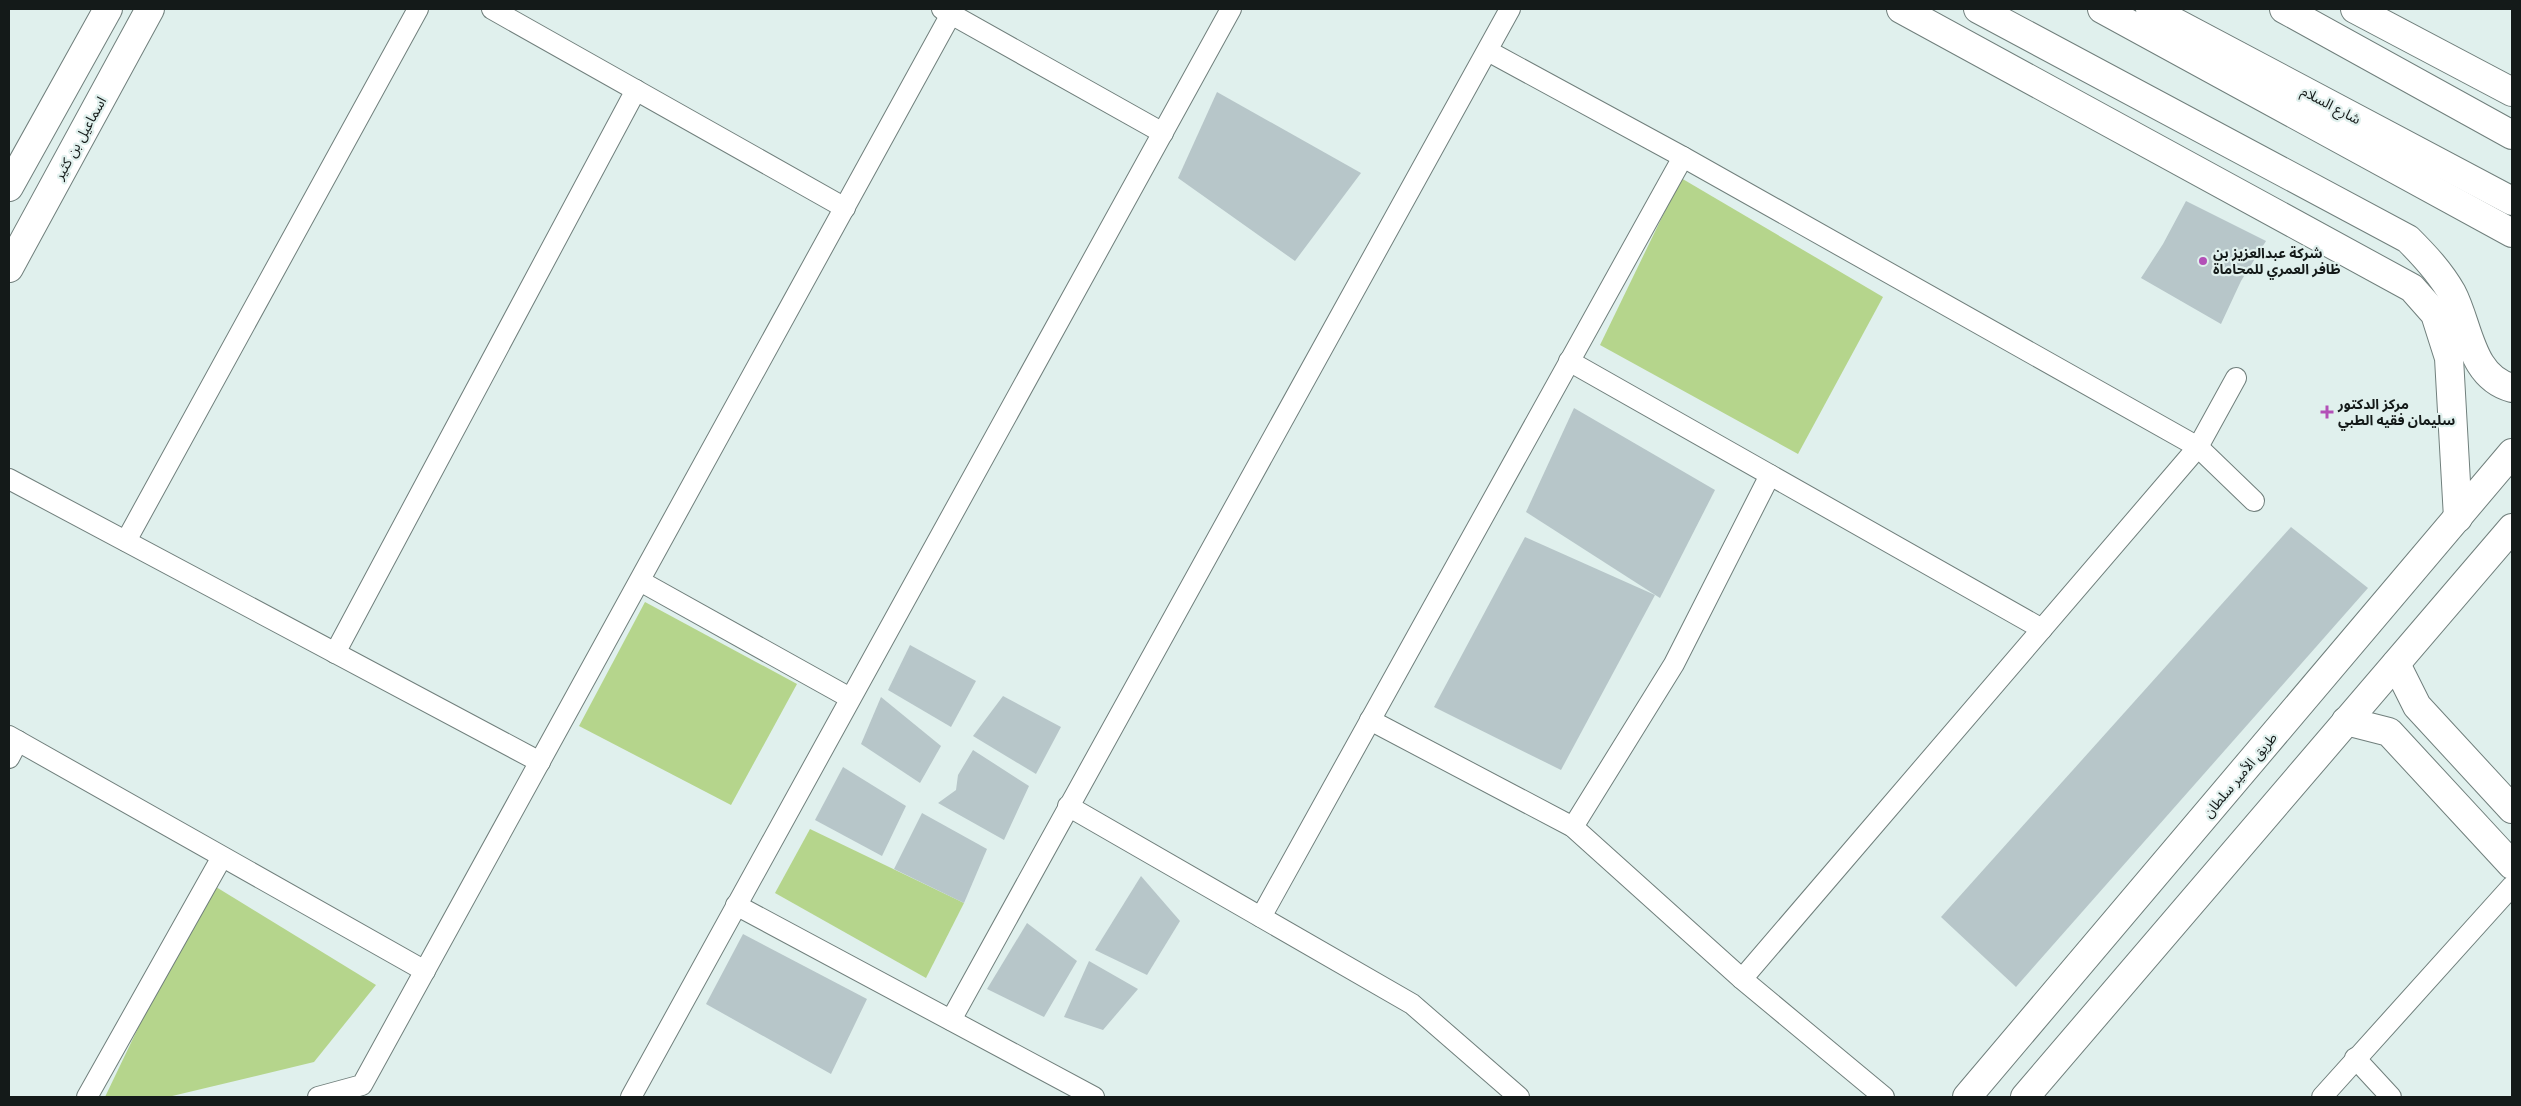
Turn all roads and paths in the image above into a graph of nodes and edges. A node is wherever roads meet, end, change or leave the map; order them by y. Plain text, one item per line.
1 (108, 9) edge
2 (150, 9) edge
3 (418, 9) edge
4 (492, 9) edge
5 (1231, 9) edge
6 (1510, 9) edge
7 (1901, 9) edge
8 (1978, 9) edge
9 (2102, 9) edge
10 (2150, 9) edge
11 (2284, 9) edge
12 (2355, 9) edge
13 (946, 12) edge
14 (1488, 51) junction
15 (636, 90) junction
16 (2512, 92) edge
17 (1162, 133) junction
18 (2512, 135) edge
19 (1683, 157) junction
20 (9, 187) edge
21 (2512, 201) edge
22 (845, 208) junction
23 (2512, 233) edge
24 (9, 268) edge
25 (1569, 361) junction
26 (2236, 378) dead end
27 (2512, 388) edge
28 (2198, 447) junction
29 (2512, 453) edge
30 (1770, 475) junction
31 (9, 479) edge
32 (2254, 501) dead end
33 (2458, 518) junction
34 (2512, 528) edge
35 (126, 541) junction
36 (2512, 547) edge
37 (640, 581) junction
38 (2432, 622) junction
39 (2042, 629) junction
40 (335, 653) junction
41 (2396, 664) junction
42 (850, 698) junction
43 (1370, 720) junction
44 (2346, 721) junction
45 (12, 745) edge
46 (540, 762) junction
47 (1068, 806) junction
48 (2512, 809) edge
49 (1573, 827) junction
50 (222, 857) junction
51 (2512, 865) edge
52 (2512, 886) edge
53 (736, 904) junction
54 (1261, 917) junction
55 (425, 971) junction
56 (1742, 979) junction
57 (951, 1020) junction
58 (2355, 1058) junction
59 (87, 1097) edge
60 (318, 1097) edge
61 (632, 1097) edge
62 (1094, 1097) edge
63 (1520, 1097) edge
64 (1884, 1097) edge
65 (1967, 1097) edge
66 (2025, 1097) edge
67 (2322, 1097) edge
68 (2392, 1097) edge

1 - 20 main road
2 - 24 main road, اسماعيل بن كثير
3 - 35 street
4 - 15 street
5 - 17 street
6 - 14 street
7 - 33 main road
8 - 27 main road
9 - 23 main road
10 - 21 main road, شارع السلام
11 - 18 main road
12 - 16 main road
13 - 17 street
13 - 22 street
14 - 19 street
14 - 47 street
15 - 22 street
15 - 40 street
17 - 42 street
19 - 25 street
19 - 28 street
22 - 37 street
25 - 30 street
25 - 43 street
26 - 28 street
28 - 32 street
28 - 39 street
29 - 33 main road, طريق الأمير سلطان
30 - 39 street
30 - 49 street
31 - 35 street
33 - 65 main road, طريق الأمير سلطان
34 - 38 main road
35 - 40 street
36 - 38 main road
37 - 42 street
37 - 46 street
38 - 41 main road
39 - 56 street
40 - 46 street
41 - 44 main road
41 - 48 main road
42 - 53 street
43 - 49 street
43 - 54 street
44 - 51 main road
44 - 66 main road
45 - 50 street
46 - 55 street
47 - 54 street
47 - 57 street
49 - 56 street
50 - 55 street
50 - 59 street
52 - 58 street
53 - 57 street
53 - 61 street
54 - 63 street
55 - 60 street
56 - 64 street
57 - 62 street
58 - 67 street
58 - 68 street

